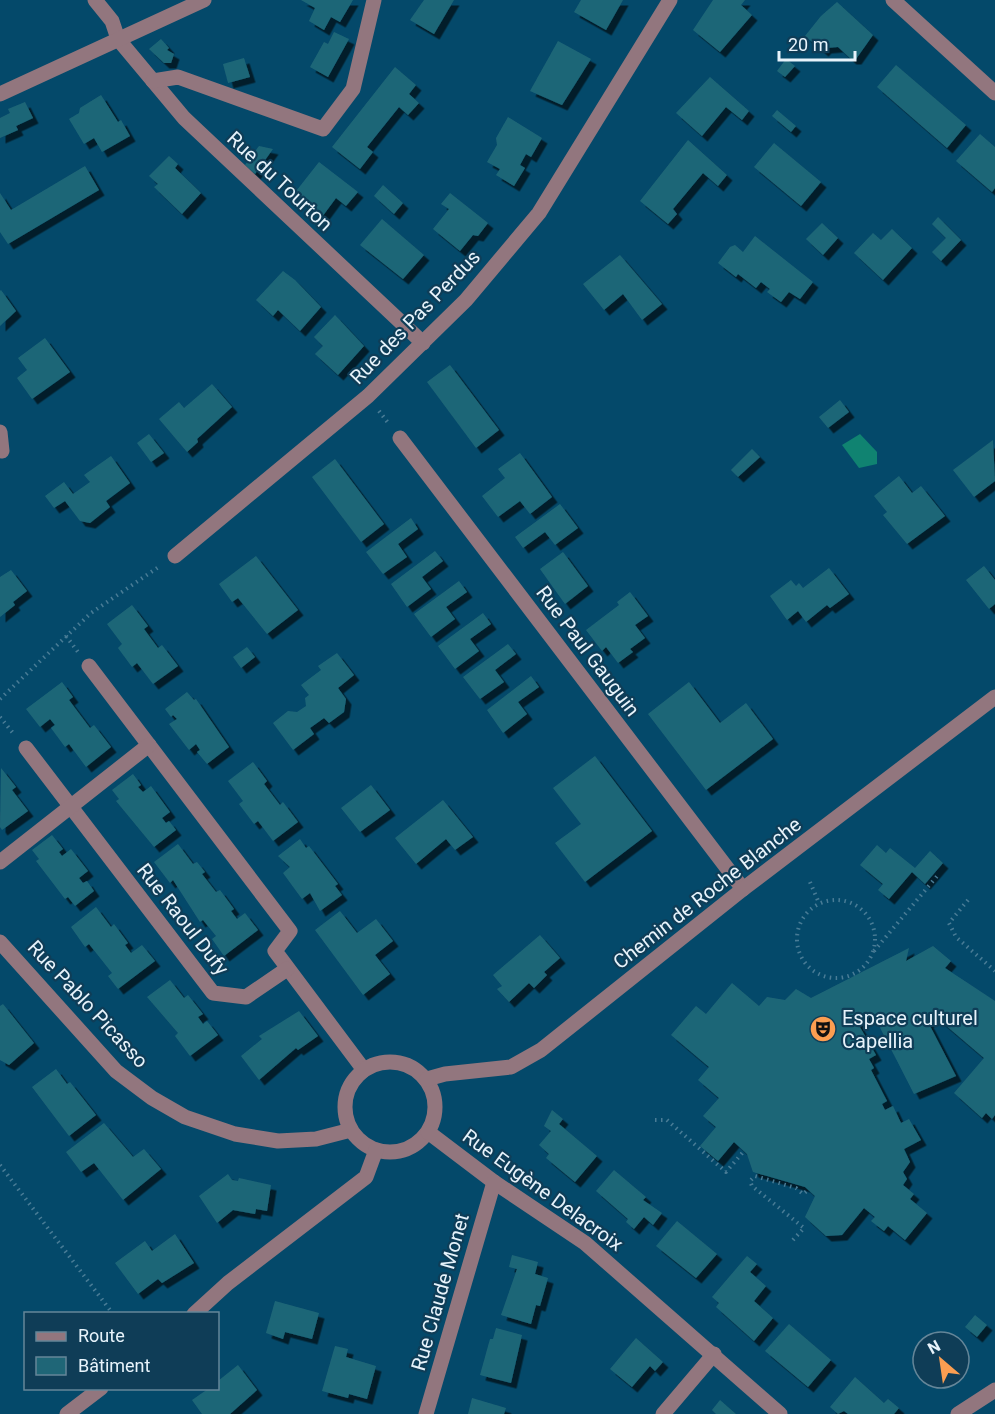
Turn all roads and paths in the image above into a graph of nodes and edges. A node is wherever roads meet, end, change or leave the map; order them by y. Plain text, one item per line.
1 (95, 0) edge
2 (204, 0) edge
3 (374, 0) edge
4 (670, 0) edge
5 (893, 0) edge
6 (118, 39) junction
7 (153, 81) junction
8 (995, 93) edge
9 (0, 94) edge
10 (423, 343) junction
11 (368, 396) junction
12 (0, 432) edge
13 (400, 438) joint
14 (2, 451) dead end
15 (175, 556) joint
16 (89, 666) dead end
17 (995, 697) edge
18 (0, 699) edge
19 (149, 745) junction
20 (26, 748) dead end
21 (70, 805) junction
22 (0, 862) edge
23 (938, 875) dead end
24 (810, 882) dead end
25 (743, 889) junction
26 (968, 900) dead end
27 (819, 903) junction
28 (0, 942) edge
29 (873, 952) junction
30 (286, 969) junction
31 (995, 971) edge
32 (364, 1070) junction
33 (427, 1079) junction
34 (655, 1120) dead end
35 (351, 1130) junction
36 (428, 1132) junction
37 (376, 1150) junction
38 (744, 1151) dead end
39 (0, 1165) edge
40 (494, 1182) junction
41 (808, 1190) dead end
42 (793, 1240) dead end
43 (111, 1312) edge
44 (196, 1312) edge
45 (714, 1354) junction
46 (100, 1390) edge
47 (995, 1390) edge
48 (67, 1414) edge
49 (426, 1414) edge
50 (663, 1414) edge
51 (780, 1414) edge
52 (958, 1414) edge

1 - 6 street, Rue du Tourton
2 - 6 street
3 - 7 street
4 - 10 street, Rue des Pas Perdus
5 - 8 street
6 - 7 street, Rue du Tourton
6 - 9 street
7 - 10 street, Rue du Tourton
10 - 11 street, Rue des Pas Perdus
11 - 13 path
11 - 15 street, Rue des Pas Perdus
12 - 14 street
13 - 25 street, Rue Paul Gauguin
15 - 18 path
16 - 19 street
17 - 25 street, Chemin de Roche Blanche
19 - 21 street
19 - 30 street
20 - 21 street, Rue Raoul Dufy
21 - 22 street
21 - 30 street, Rue Raoul Dufy
23 - 29 path
24 - 27 path
25 - 33 street, Chemin de Roche Blanche
26 - 31 path
27 - 29 path
27 - 29 path
28 - 35 street, Rue Pablo Picasso
30 - 32 street
32 - 33 street
32 - 35 street
33 - 36 street
34 - 38 path
35 - 37 street
36 - 37 street
36 - 40 street, Rue Eugène Delacroix
37 - 44 street
39 - 43 path
40 - 45 street, Rue Eugène Delacroix
40 - 49 street, Rue Claude Monet
41 - 42 path
45 - 50 street
45 - 51 street, Rue Eugène Delacroix
46 - 48 street
47 - 52 street

